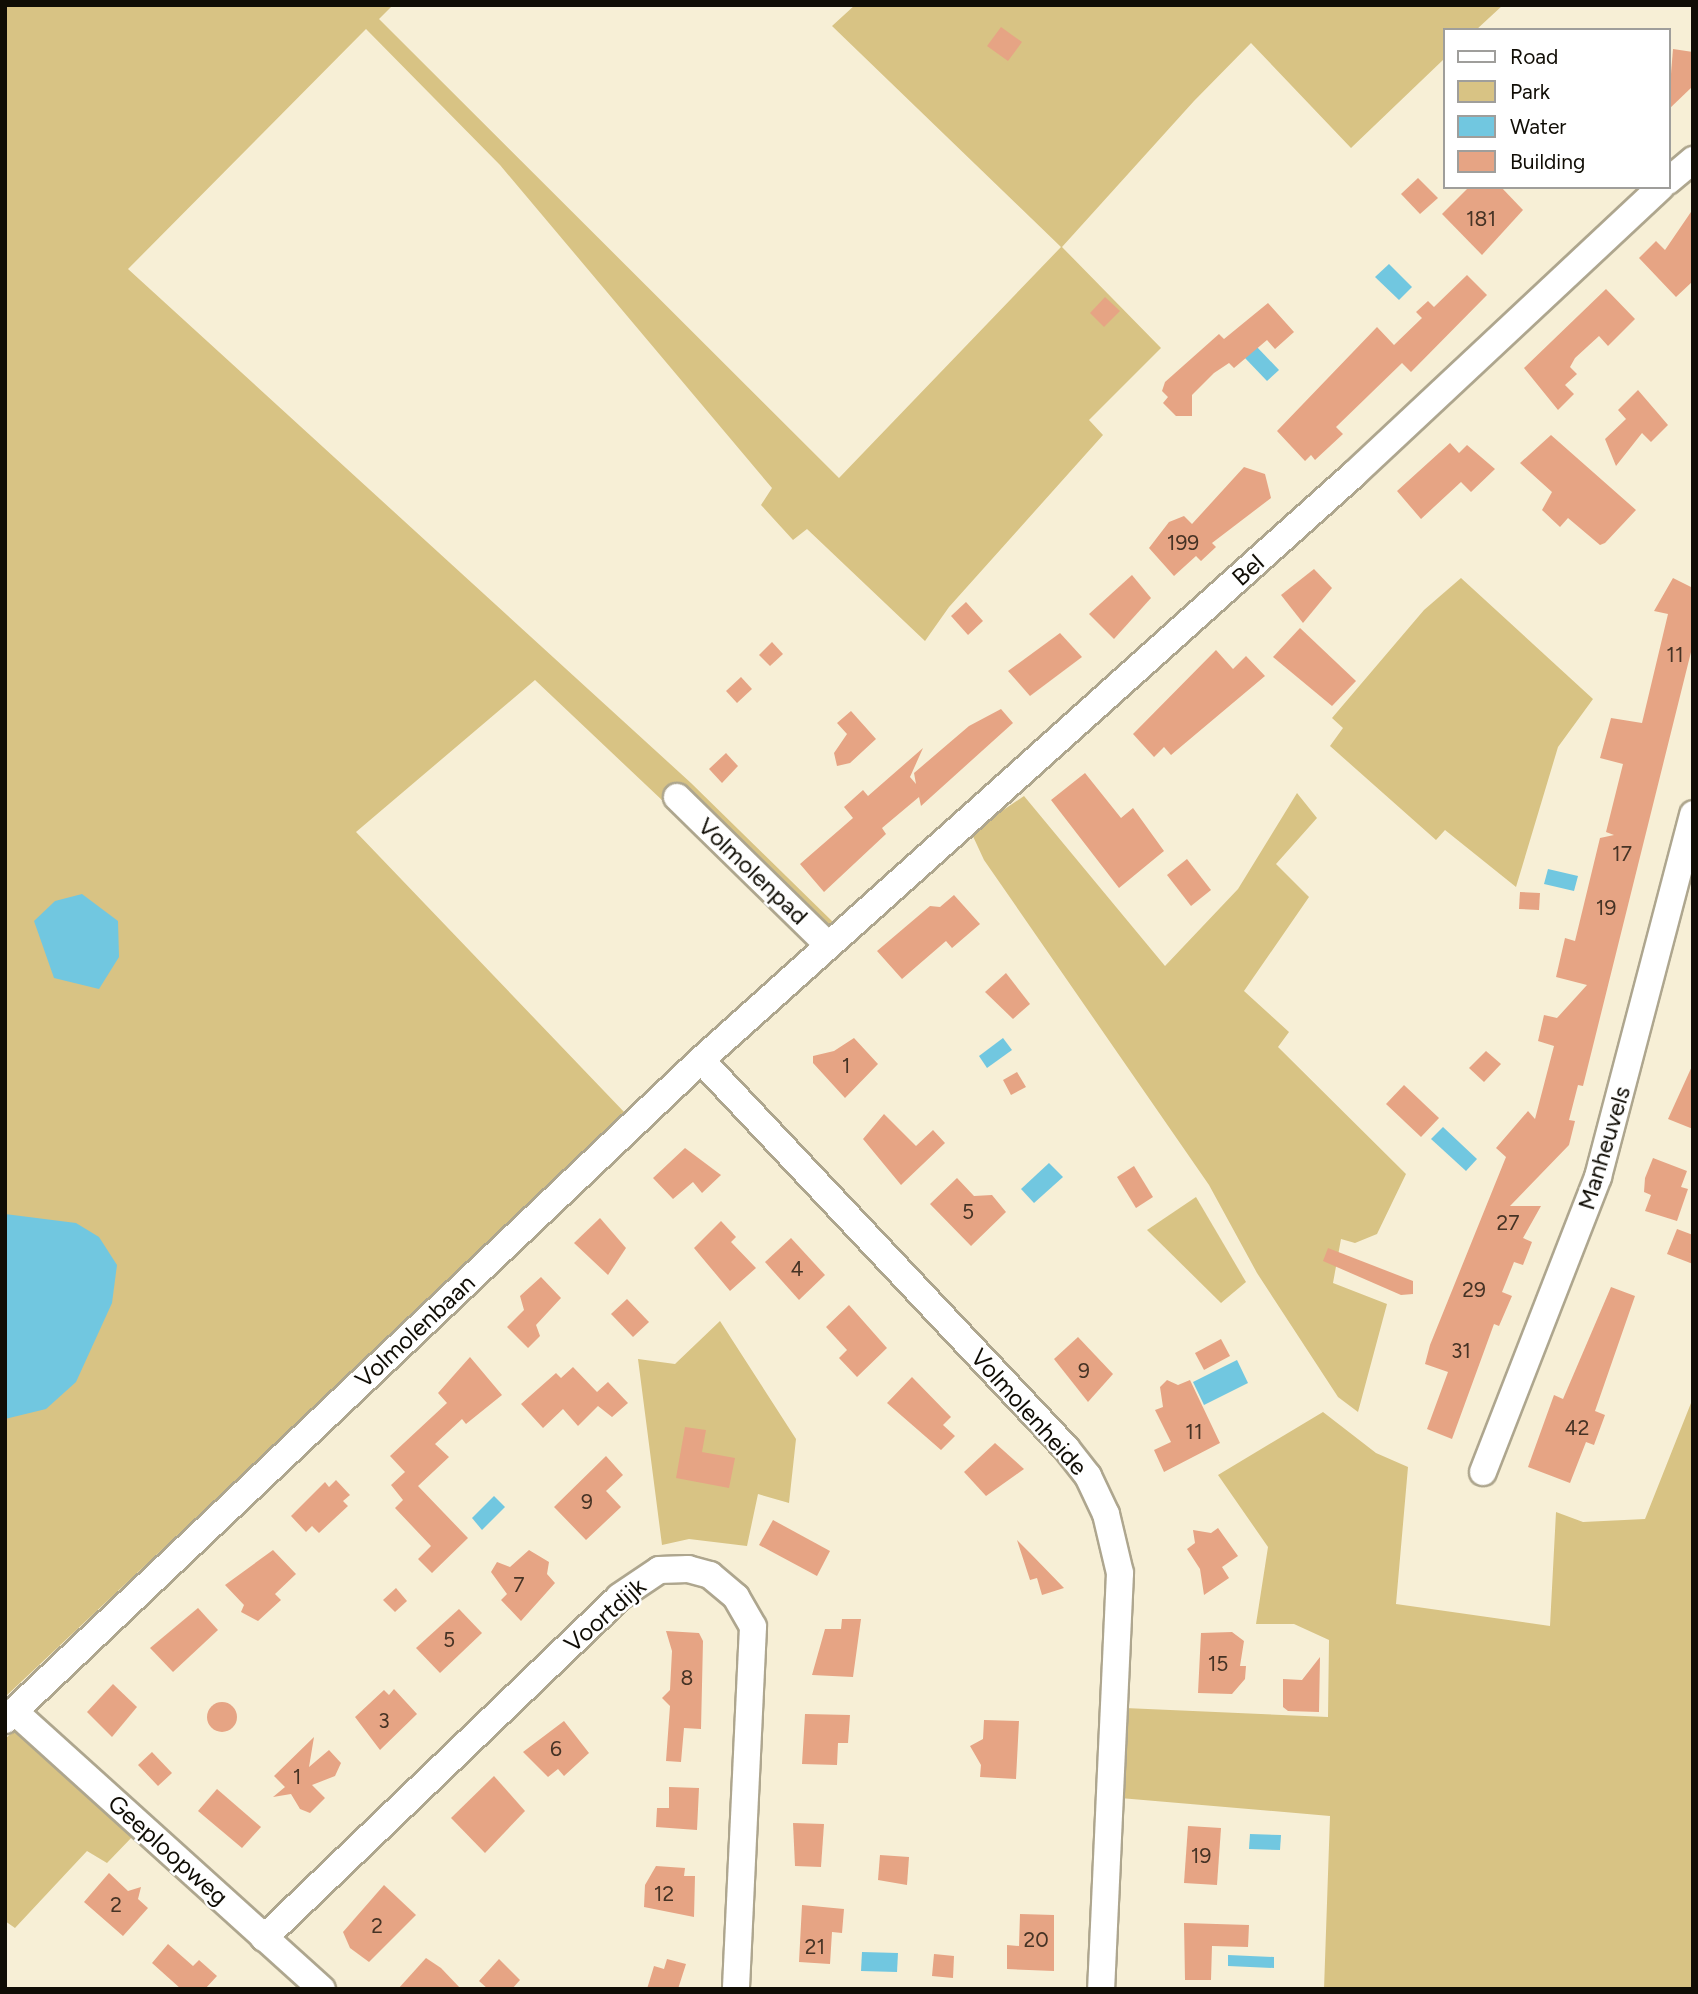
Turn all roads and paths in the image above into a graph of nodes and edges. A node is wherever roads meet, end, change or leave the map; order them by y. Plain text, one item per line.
1 (1693, 160) edge
2 (1670, 179) edge
3 (1659, 189) edge
4 (677, 797) dead end
5 (1693, 814) edge
6 (828, 946) junction
7 (701, 1060) junction
8 (1483, 1472) dead end
9 (10, 1715) edge
10 (264, 1938) junction
11 (322, 1989) edge
12 (736, 1989) edge
13 (1101, 1989) edge

1 - 2 street
3 - 6 street, Bel
4 - 6 street, Volmolenpad
5 - 8 street, Manheuvels
6 - 7 street, Volmolenbaan
7 - 9 street, Volmolenbaan
7 - 13 street, Volmolenheide
9 - 10 street, Geeploopweg
10 - 11 street, Geeploopweg
10 - 12 street, Voortdijk

